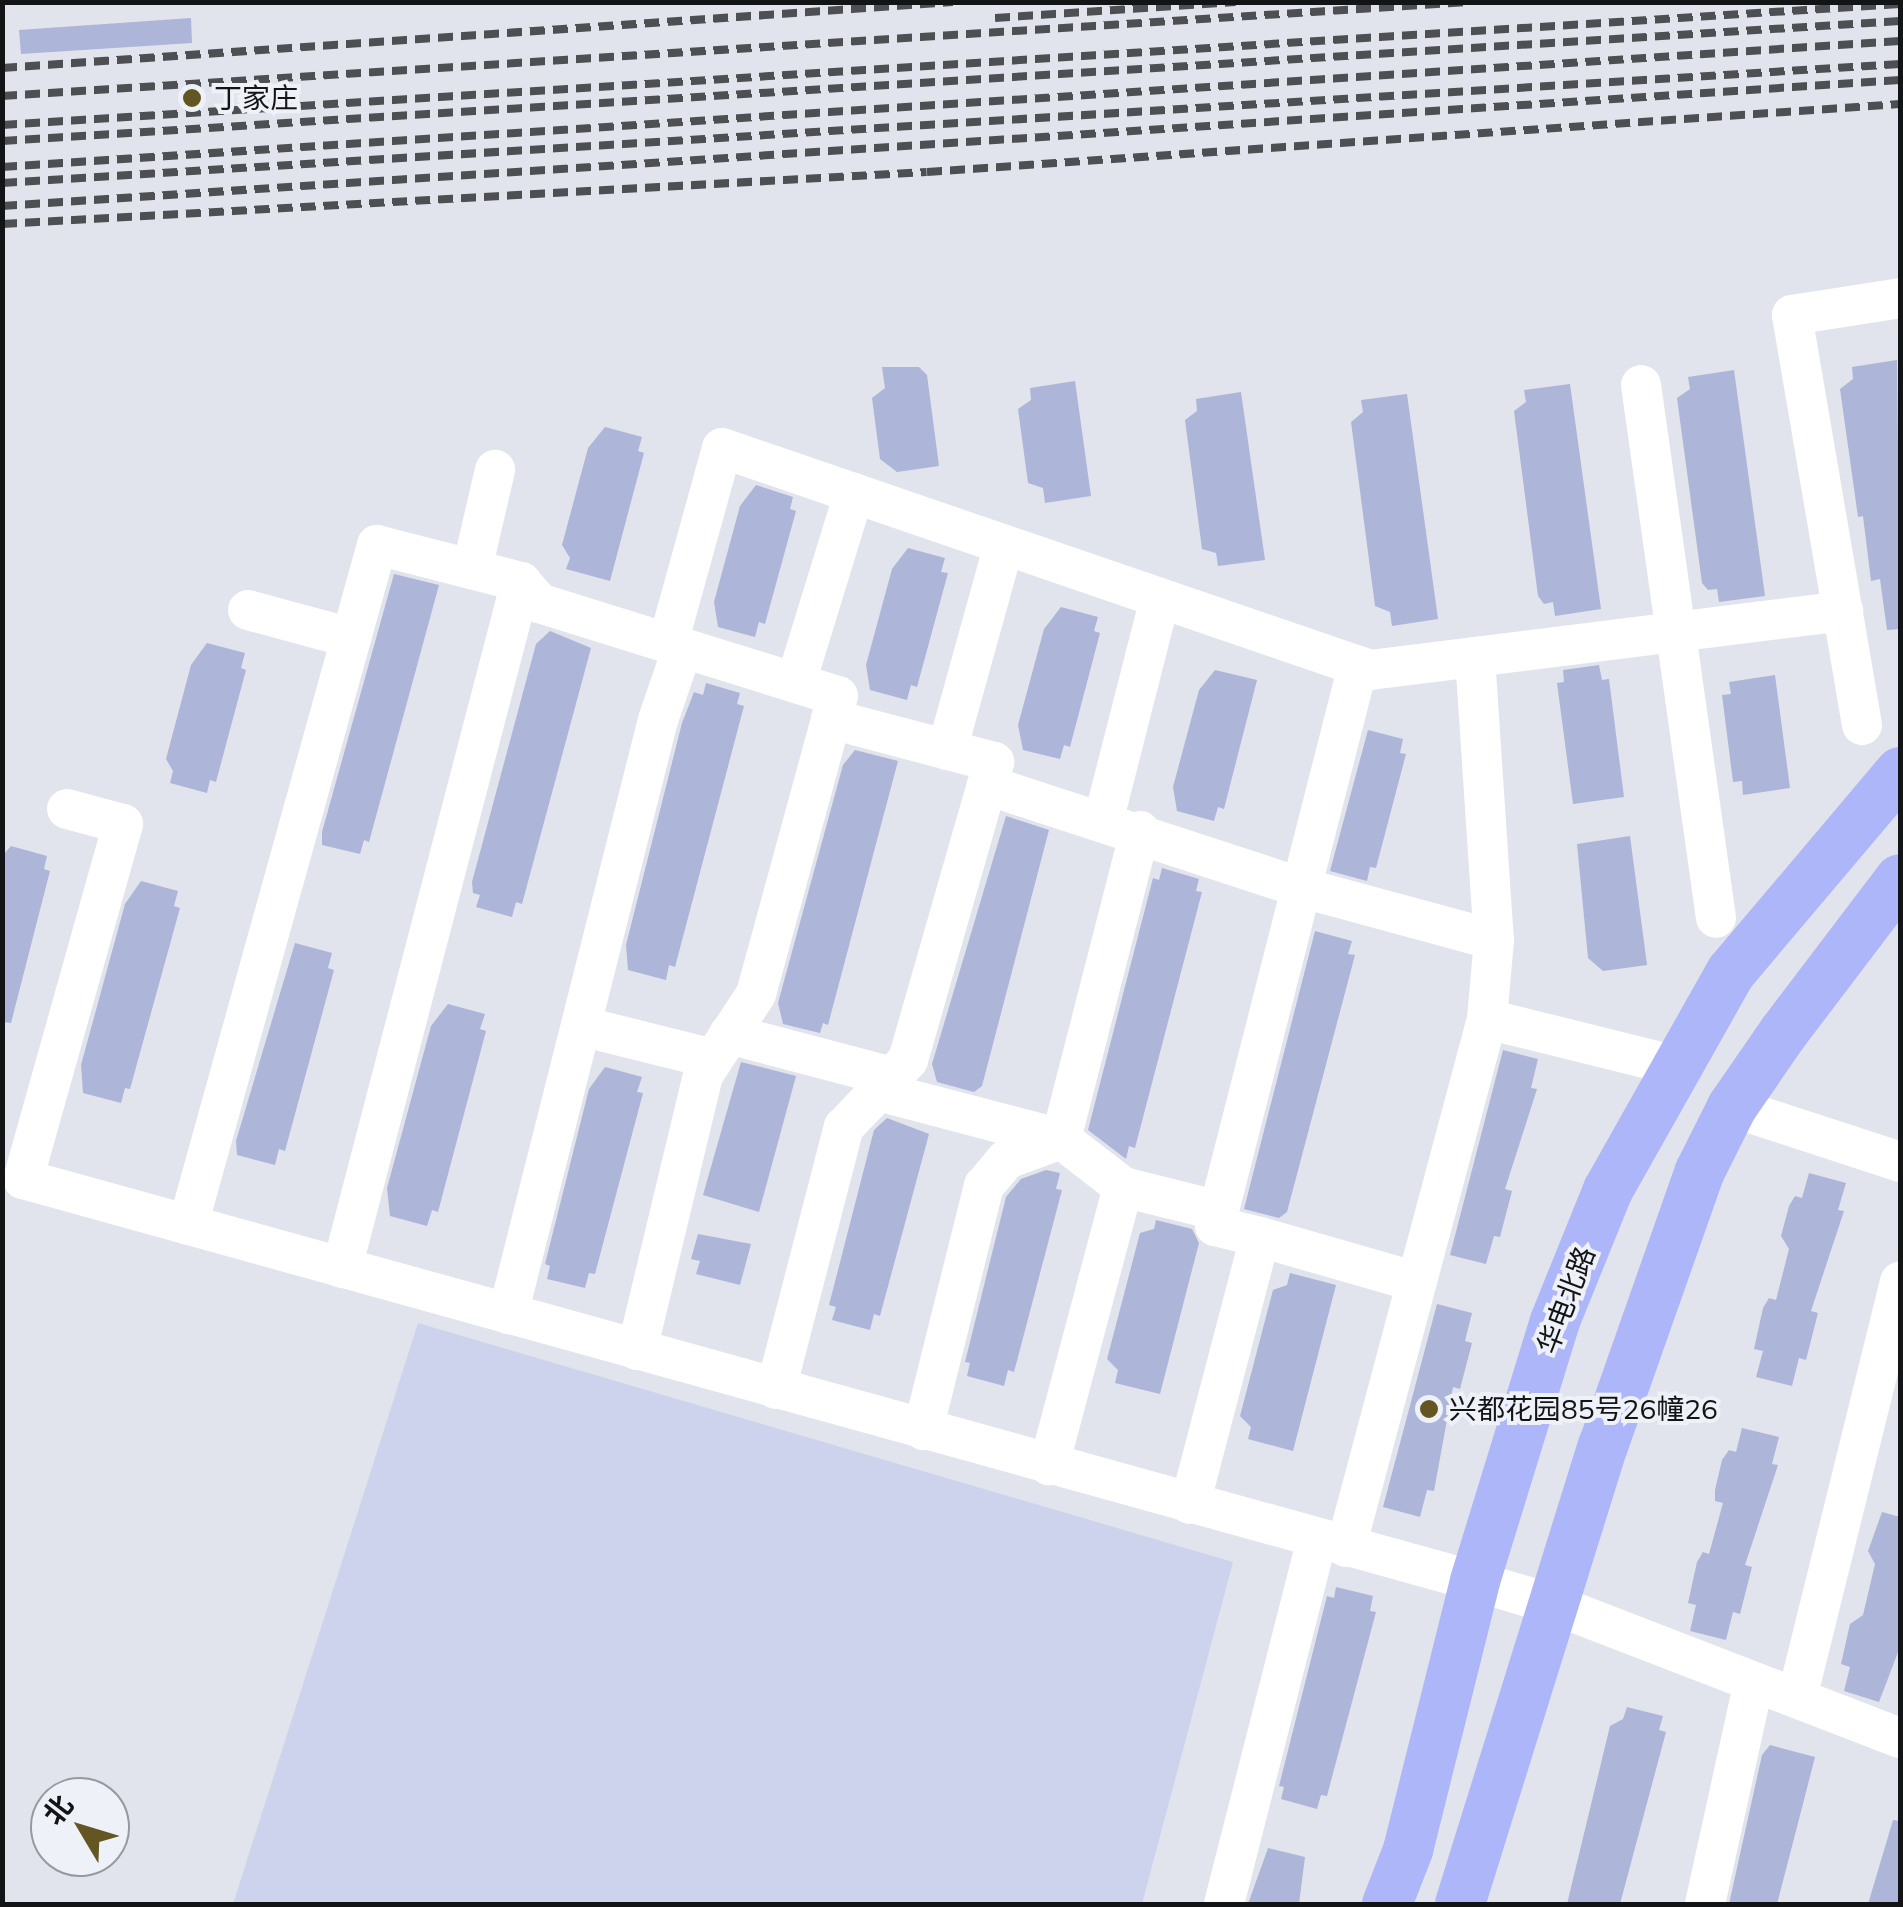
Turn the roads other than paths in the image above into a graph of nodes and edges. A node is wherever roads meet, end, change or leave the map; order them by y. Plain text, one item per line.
1 (1900, 298) edge
2 (1641, 385) dead end
3 (495, 470) dead end
4 (854, 493) junction
5 (1004, 545) junction
6 (472, 569) junction
7 (521, 582) junction
8 (1160, 598) junction
9 (248, 610) dead end
10 (1843, 611) junction
11 (1675, 631) junction
12 (351, 638) junction
13 (675, 645) junction
14 (1475, 656) junction
15 (1358, 666) junction
16 (796, 682) junction
17 (831, 719) junction
18 (1862, 725) dead end
19 (947, 750) junction
20 (1900, 772) edge
21 (987, 785) junction
22 (68, 808) dead end
23 (1122, 826) junction
24 (1900, 879) edge
25 (1303, 888) junction
26 (1716, 918) dead end
27 (1494, 940) junction
28 (1487, 1019) junction
29 (581, 1026) junction
30 (721, 1047) junction
31 (1672, 1066) junction
32 (885, 1084) junction
33 (1732, 1107) junction
34 (1061, 1139) junction
35 (1900, 1162) edge
36 (1123, 1187) junction
37 (1219, 1210) junction
38 (188, 1225) junction
39 (1260, 1238) junction
40 (342, 1268) junction
41 (1417, 1282) junction
42 (1900, 1282) edge
43 (508, 1314) junction
44 (637, 1350) junction
45 (776, 1389) junction
46 (923, 1430) junction
47 (1049, 1465) junction
48 (1190, 1504) junction
49 (1332, 1543) junction
50 (1475, 1582) junction
51 (1555, 1606) junction
52 (1754, 1682) junction
53 (1797, 1698) junction
54 (1900, 1738) edge
55 (1224, 1904) edge
56 (1387, 1904) edge
57 (1460, 1904) edge
58 (1705, 1904) edge

1 - 10 lane
2 - 11 lane
3 - 6 lane
4 - 5 lane
4 - 13 lane
4 - 16 lane
5 - 8 lane
5 - 19 lane
6 - 7 lane
6 - 12 lane
7 - 13 lane
7 - 40 lane
8 - 15 lane
8 - 23 lane
9 - 12 lane
10 - 11 lane
10 - 18 lane
11 - 14 lane
11 - 26 lane
12 - 38 lane
13 - 16 lane
13 - 29 lane
14 - 15 lane
14 - 27 lane
15 - 25 lane
16 - 17 lane
17 - 19 lane
17 - 30 lane
19 - 21 lane
20 - 31 main road, 华电北路
21 - 23 lane
21 - 32 lane
22 - 38 lane
23 - 25 lane
23 - 34 lane
24 - 33 main road
25 - 27 lane
25 - 37 lane
27 - 28 lane
28 - 31 lane
28 - 41 lane
29 - 30 lane
29 - 43 lane
30 - 32 lane
30 - 44 lane
31 - 50 main road, 华电北路
32 - 34 lane
32 - 45 lane
33 - 35 lane
33 - 51 main road
34 - 36 lane
34 - 46 lane
36 - 37 lane
36 - 47 lane
37 - 39 lane
38 - 40 lane
39 - 41 lane
39 - 48 lane
40 - 43 lane
41 - 49 lane
42 - 53 lane
43 - 44 lane
44 - 45 lane
45 - 46 lane
46 - 47 lane
47 - 48 lane
48 - 49 lane
49 - 50 lane
49 - 55 lane
50 - 51 lane
50 - 56 main road, 华电北路
51 - 52 lane
51 - 57 main road
52 - 53 lane
52 - 58 lane
53 - 54 lane

